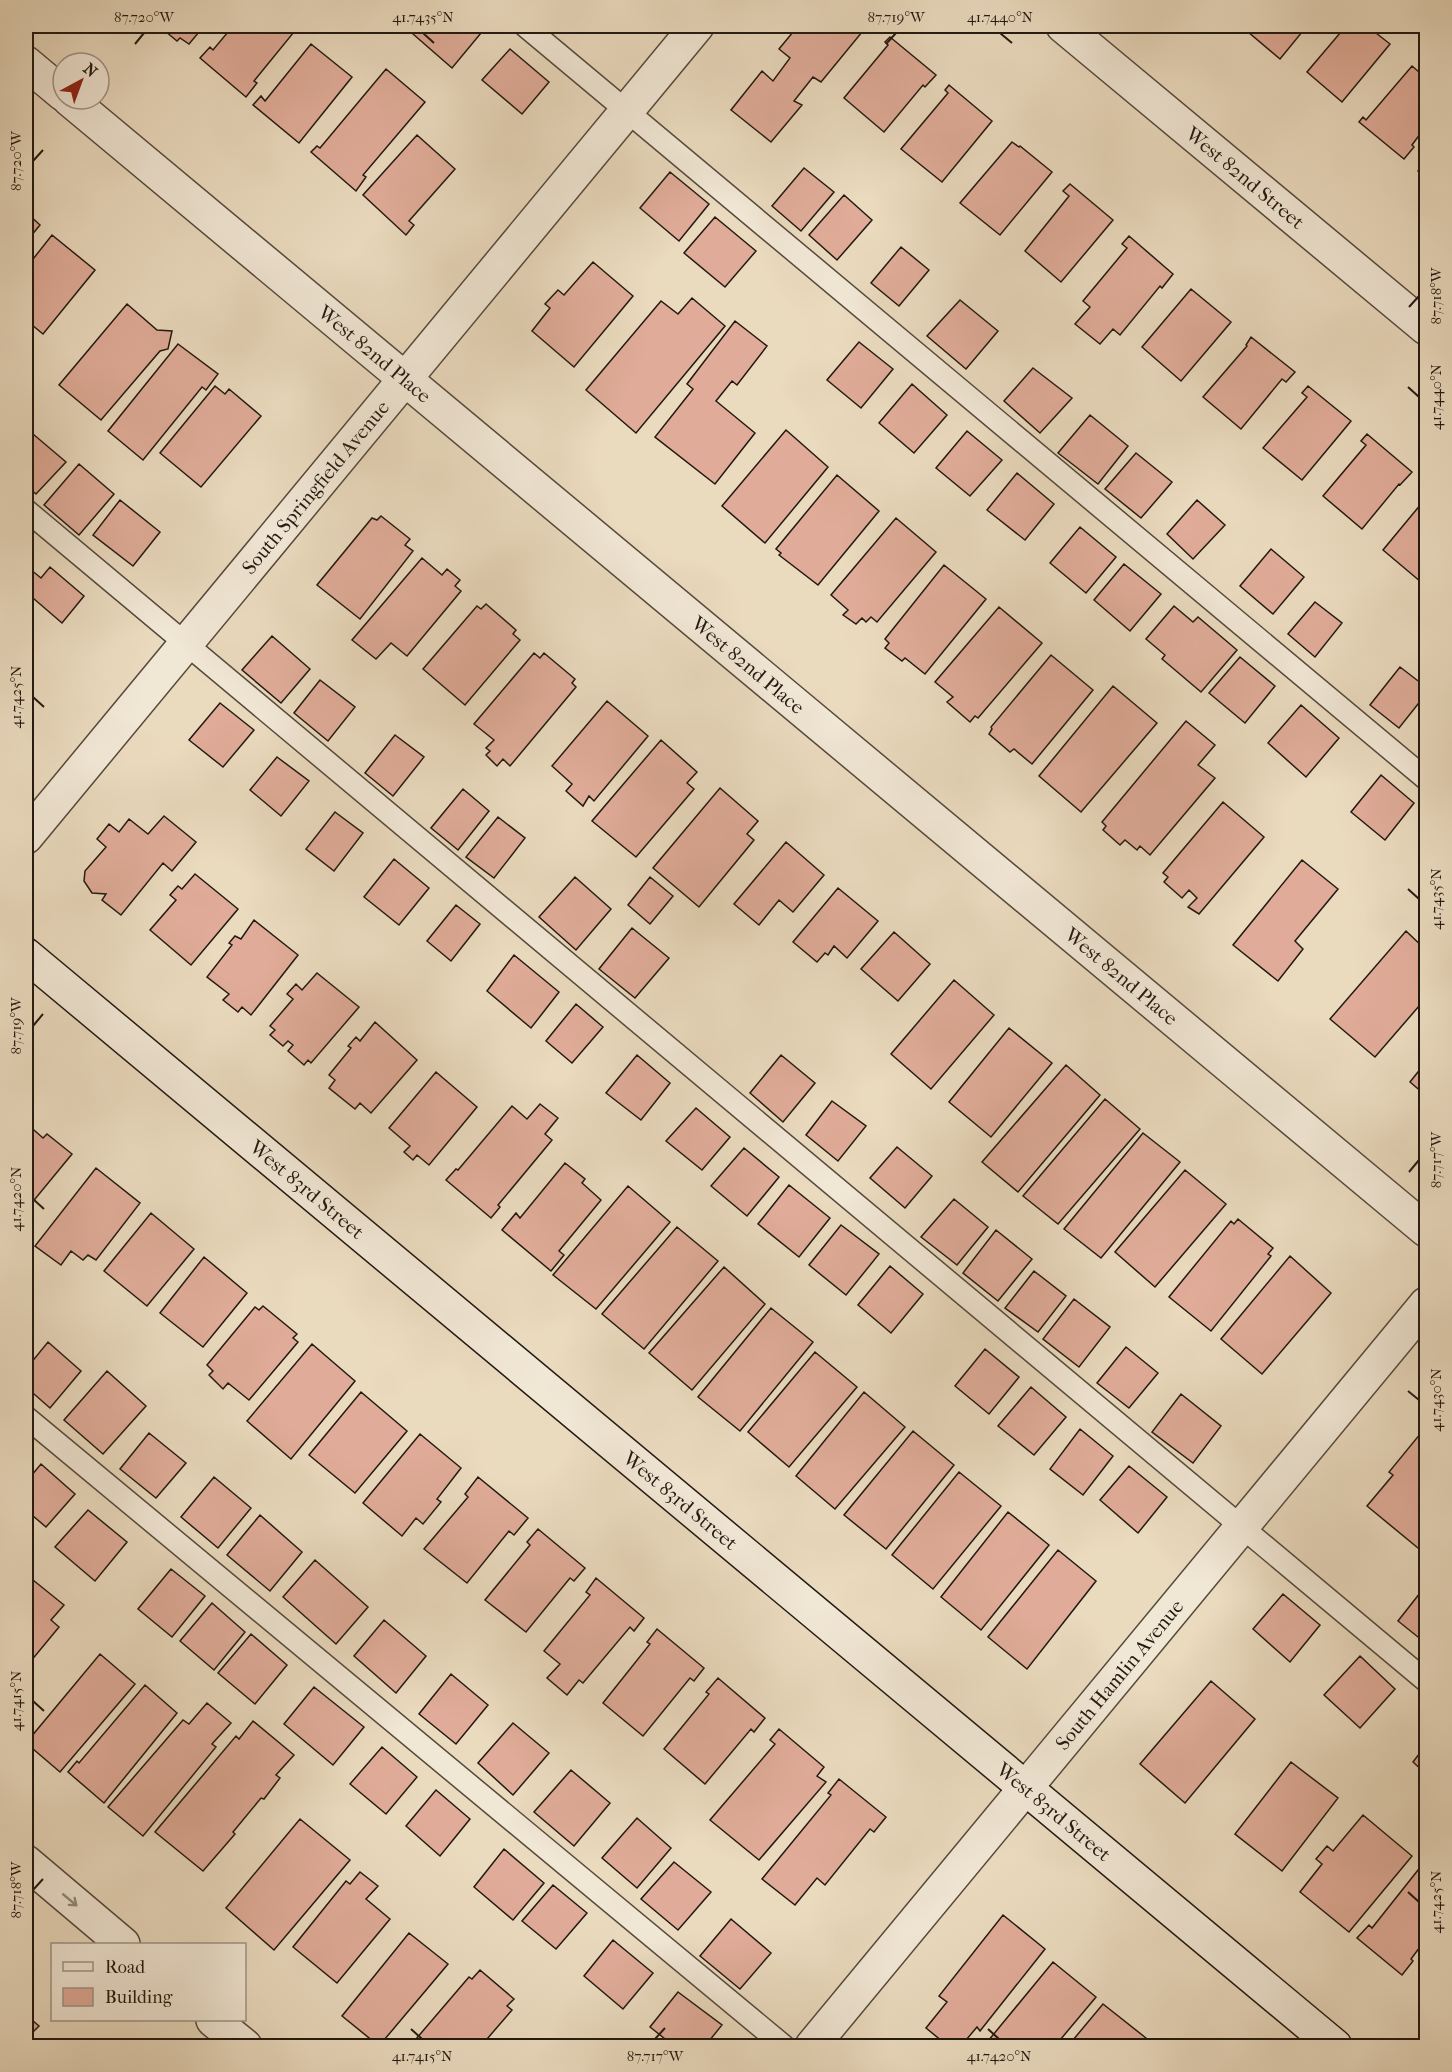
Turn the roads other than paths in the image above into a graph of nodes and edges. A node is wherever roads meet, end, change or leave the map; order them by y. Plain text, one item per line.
1 (525, 26) edge
2 (697, 26) edge
3 (1064, 26) edge
4 (26, 63) edge
5 (51, 84) edge
6 (626, 110) junction
7 (83, 111) edge
8 (1426, 328) edge
9 (405, 378) junction
10 (26, 510) edge
11 (186, 643) junction
12 (1426, 779) edge
13 (26, 837) edge
14 (26, 955) edge
15 (1426, 1230) edge
16 (1426, 1304) edge
17 (26, 1417) edge
18 (1241, 1527) junction
19 (1426, 1681) edge
20 (1025, 1789) junction
21 (26, 1862) edge
22 (122, 1943) edge
23 (215, 2021) edge
24 (245, 2046) edge
25 (784, 2046) edge
26 (812, 2046) edge
27 (1335, 2046) edge

1 - 6 lane
2 - 6 street, South Springfield Avenue
3 - 8 street, West 82nd Street
4 - 5 street
6 - 9 street, South Springfield Avenue
6 - 12 lane
7 - 9 street, West 82nd Place
9 - 11 street, South Springfield Avenue
9 - 15 street, West 82nd Place
10 - 11 lane
11 - 13 street, South Springfield Avenue
11 - 18 lane
14 - 20 street, West 83rd Street
16 - 18 street, South Hamlin Avenue
17 - 25 lane
18 - 19 lane
18 - 20 street, South Hamlin Avenue
20 - 26 street, South Hamlin Avenue
20 - 27 street, West 83rd Street
21 -> 22 street
23 - 24 street

